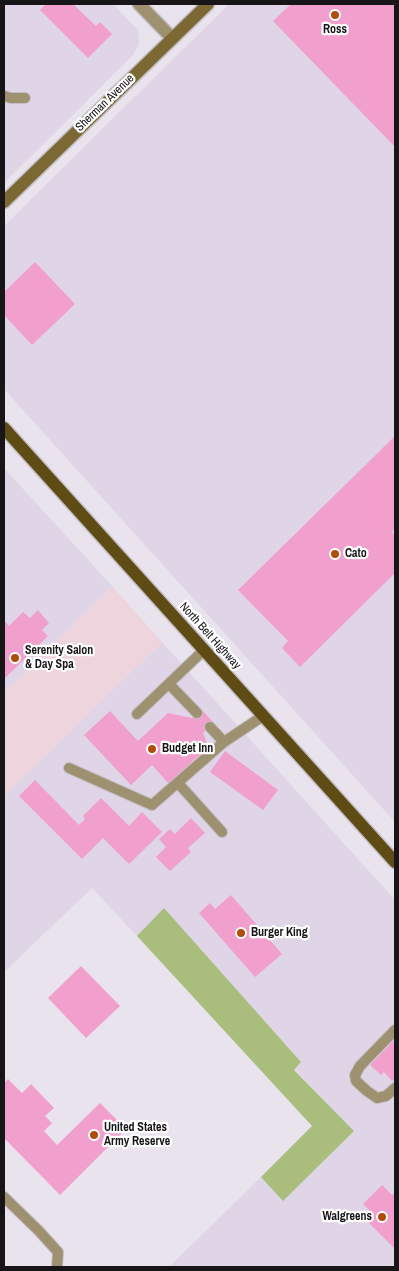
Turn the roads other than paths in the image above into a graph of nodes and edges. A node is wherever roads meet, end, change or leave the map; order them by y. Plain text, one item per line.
1 (139, 4) edge
2 (208, 4) edge
3 (172, 38) junction
4 (4, 96) edge
5 (25, 98) dead end
6 (4, 202) edge
7 (4, 428) edge
8 (204, 650) junction
9 (169, 684) junction
10 (197, 713) dead end
11 (137, 714) dead end
12 (263, 716) junction
13 (210, 727) dead end
14 (224, 742) junction
15 (69, 768) dead end
16 (178, 783) junction
17 (222, 832) dead end
18 (395, 862) edge
19 (395, 1030) edge
20 (395, 1088) edge
21 (4, 1197) edge
22 (57, 1267) edge

1 - 3 street
2 - 3 street, Sherman Avenue
3 - 6 street, Sherman Avenue
4 - 5 lane
7 - 8 main road, North Belt Highway
8 - 9 lane
8 - 12 main road, North Belt Highway
9 - 10 lane
9 - 11 lane
12 - 14 lane
12 - 18 main road, North Belt Highway
13 - 14 lane
14 - 16 lane
15 - 16 lane
16 - 17 lane
19 - 20 lane
21 - 22 lane

